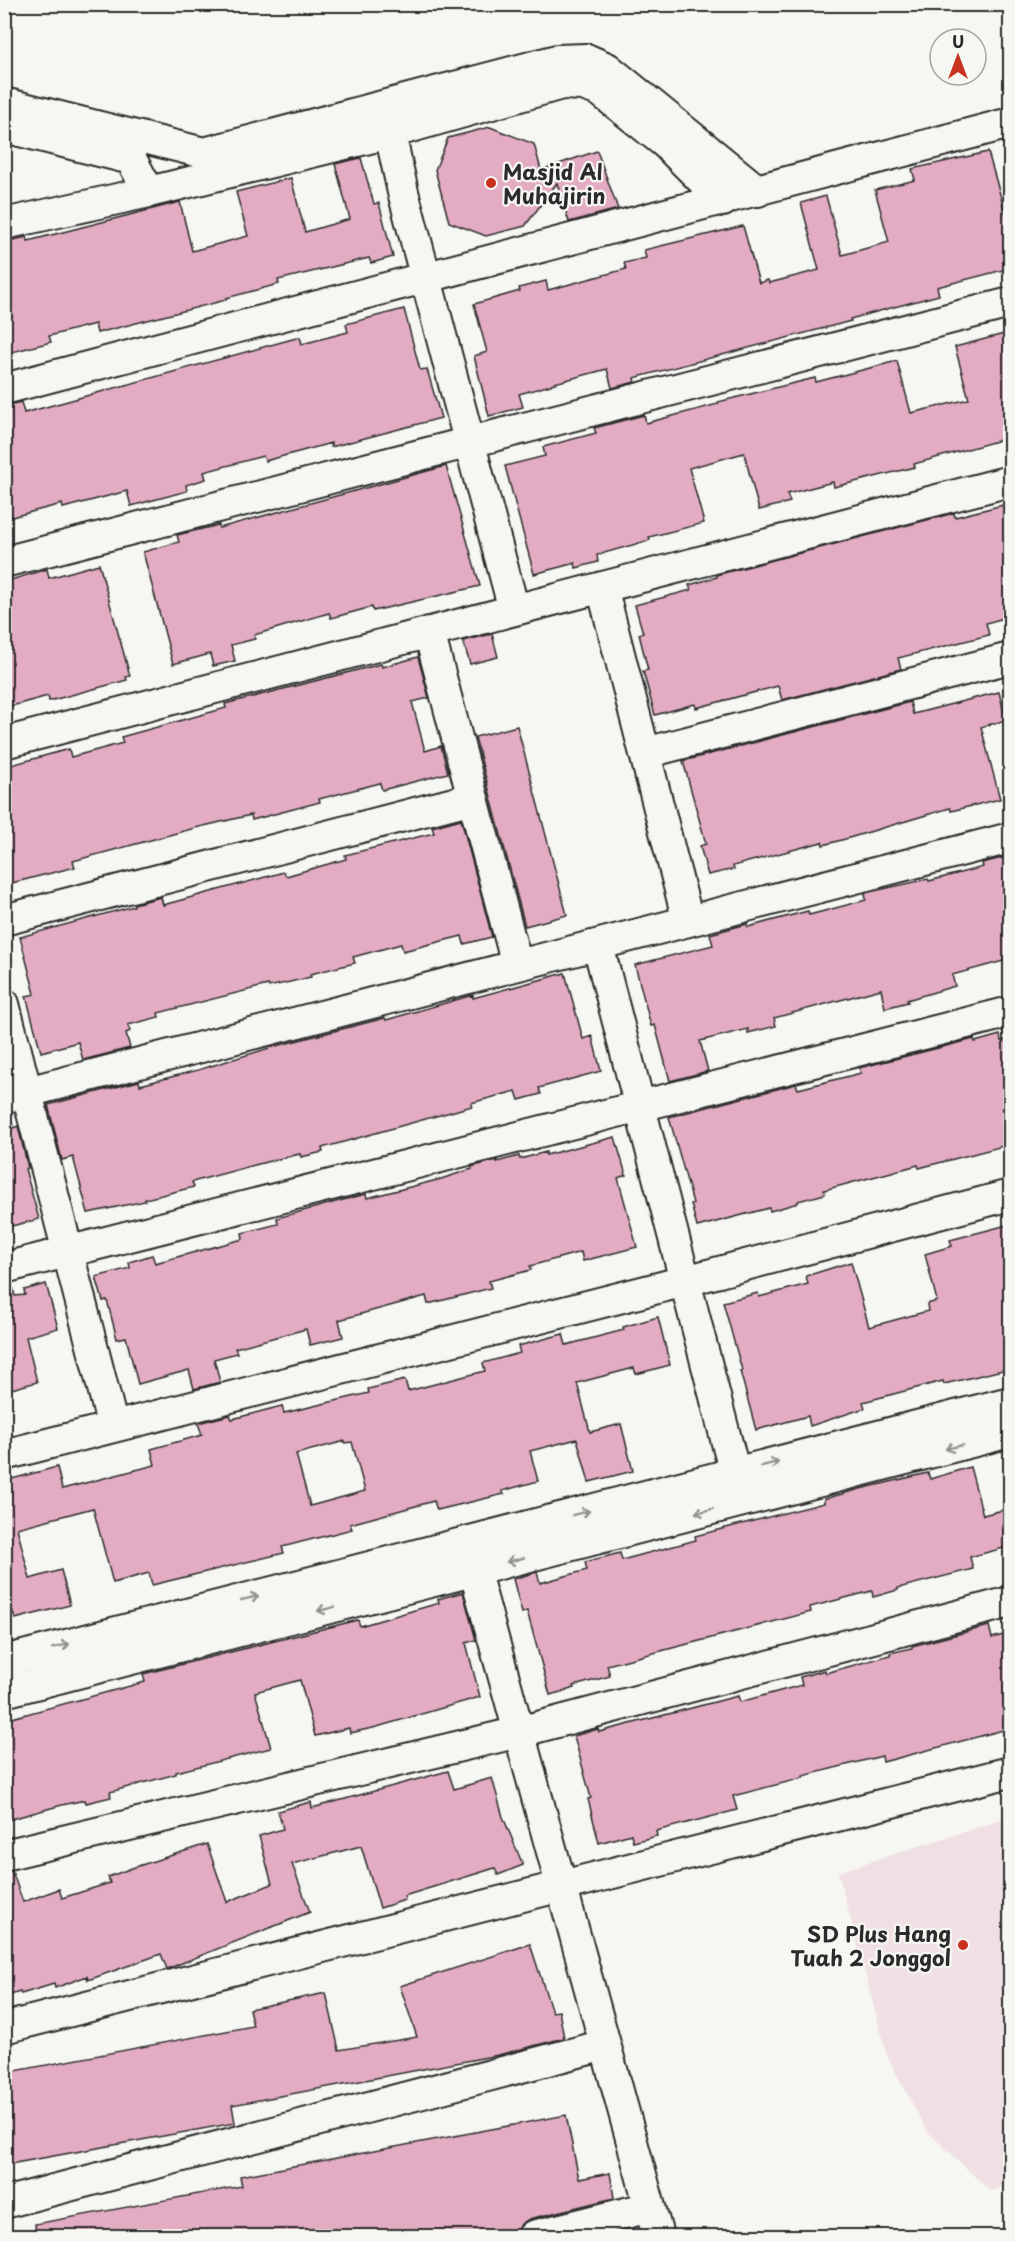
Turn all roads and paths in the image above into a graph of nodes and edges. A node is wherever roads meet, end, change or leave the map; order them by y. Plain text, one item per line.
1 (4, 103) edge
2 (1011, 123) edge
3 (4, 128) edge
4 (390, 133) junction
5 (758, 191) junction
6 (149, 192) junction
7 (723, 201) junction
8 (4, 224) edge
9 (426, 277) junction
10 (1011, 303) edge
11 (4, 389) edge
12 (470, 442) junction
13 (1011, 481) edge
14 (4, 562) edge
15 (602, 587) junction
16 (514, 610) junction
17 (429, 632) junction
18 (1011, 658) edge
19 (4, 743) edge
20 (645, 753) junction
21 (472, 798) junction
22 (1011, 838) edge
23 (4, 920) edge
24 (688, 921) junction
25 (598, 945) junction
26 (517, 965) junction
27 (4, 1004) edge
28 (1011, 1012) edge
29 (16, 1095) edge
30 (639, 1106) junction
31 (1011, 1195) edge
32 (68, 1251) junction
33 (4, 1268) edge
34 (685, 1281) junction
35 (1011, 1402) edge
36 (113, 1427) junction
37 (1011, 1432) edge
38 (4, 1455) edge
39 (734, 1473) junction
40 (742, 1502) junction
41 (467, 1542) junction
42 (475, 1570) junction
43 (1011, 1602) edge
44 (4, 1661) edge
45 (4, 1692) edge
46 (519, 1732) junction
47 (1011, 1772) edge
48 (4, 1855) edge
49 (562, 1887) junction
50 (4, 2028) edge
51 (605, 2045) junction
52 (4, 2203) edge
53 (650, 2207) junction
54 (533, 2236) edge
55 (658, 2236) edge

1 - 5 street
2 - 5 street
3 - 6 street
4 - 6 street
4 - 7 street
4 - 9 street
5 - 7 street
6 - 8 street
7 - 9 street
9 - 11 street
9 - 12 street
10 - 12 street
12 - 14 street
12 - 16 street
13 - 15 street
15 - 16 street
15 - 20 street
16 - 17 street
17 - 19 street
17 - 21 street
18 - 20 street
20 - 24 street
21 - 23 street
21 - 26 street
22 - 24 street
24 - 25 street
25 - 26 street
25 - 30 street
26 - 29 street
27 - 29 street
28 - 30 street
29 - 32 street
30 - 32 street
30 - 34 street
31 - 34 street
32 - 33 street
32 - 36 street
34 - 36 street
34 - 39 street
39 -> 35 street
36 - 38 street
37 -> 40 street
39 - 40 street
41 -> 39 street
40 -> 42 street
41 - 42 street
44 -> 41 street
42 -> 45 street
42 - 46 street
43 - 46 street
46 - 48 street
46 - 49 street
47 - 49 street
49 - 50 street
49 - 51 street
51 - 52 street
51 - 53 street
53 - 54 street
53 - 55 street

